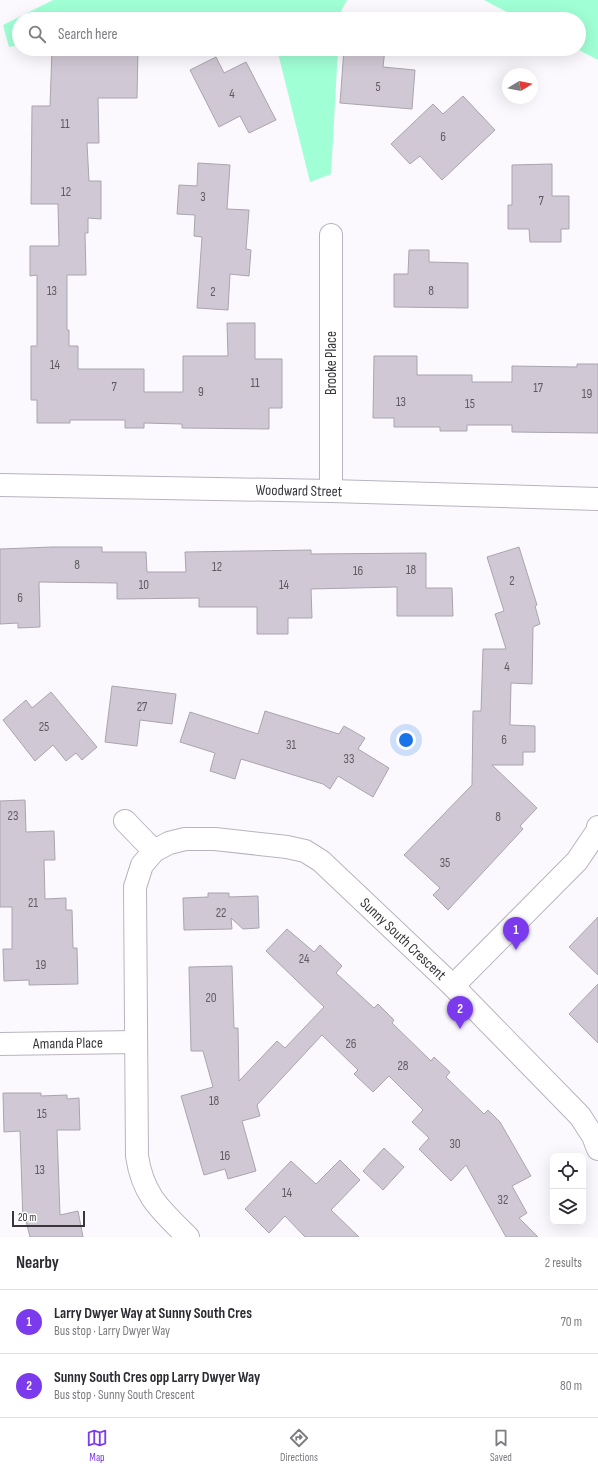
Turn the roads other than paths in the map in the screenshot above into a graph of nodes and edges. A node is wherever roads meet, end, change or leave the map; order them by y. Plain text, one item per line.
1 (331, 235) dead end
2 (0, 485) edge
3 (331, 491) junction
4 (598, 499) edge
5 (125, 821) dead end
6 (598, 826) edge
7 (598, 830) edge
8 (154, 851) junction
9 (453, 986) junction
10 (136, 1042) junction
11 (0, 1044) edge
12 (598, 1149) edge
13 (188, 1237) edge

1 - 3 street, Brooke Place
2 - 3 street, Woodward Street
3 - 4 street, Woodward Street
5 - 8 street
6 - 7 street
7 - 9 street
8 - 9 street, Sunny South Crescent
8 - 10 street, Sunny South Crescent
9 - 12 street, Sunny South Crescent
10 - 11 street, Amanda Place
10 - 13 street, Sunny South Crescent

